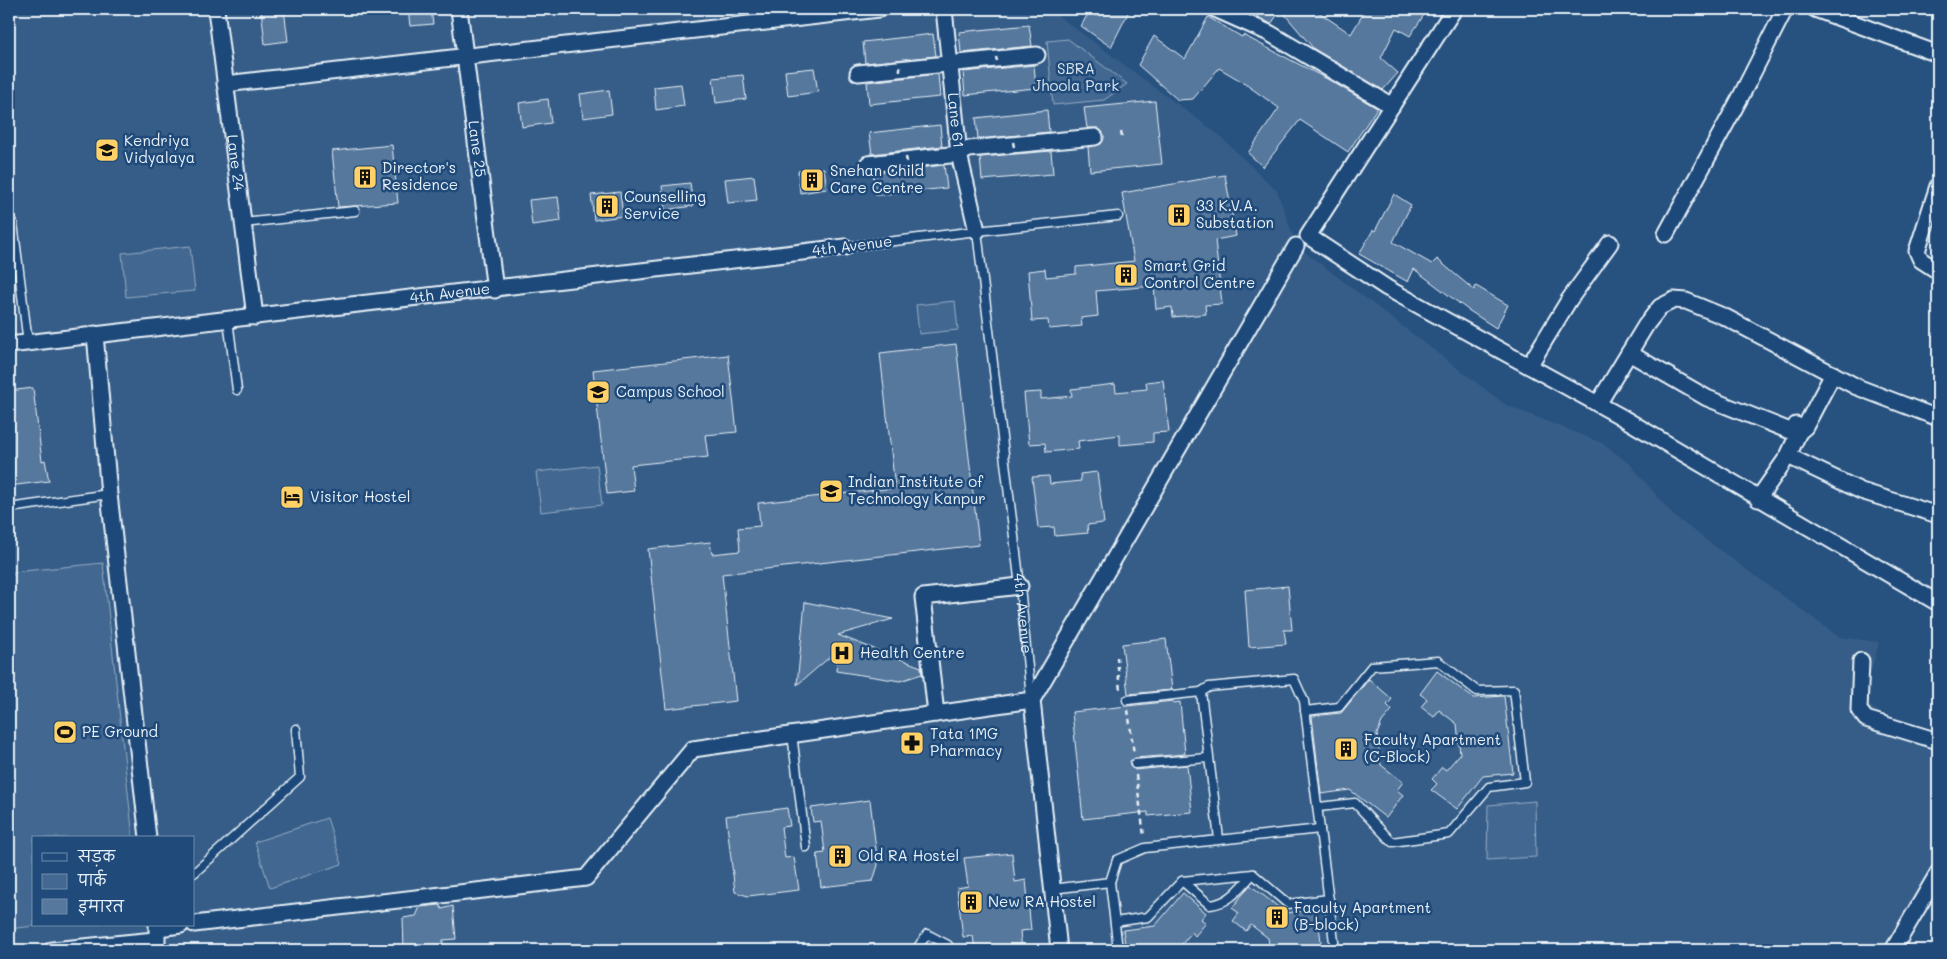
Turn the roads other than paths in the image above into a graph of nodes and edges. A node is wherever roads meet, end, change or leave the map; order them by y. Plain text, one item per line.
1 (216, 9) edge
2 (459, 9) edge
3 (879, 9) edge
4 (944, 9) edge
5 (1215, 9) edge
6 (1454, 9) edge
7 (1784, 9) edge
8 (1815, 9) edge
9 (1938, 54) edge
10 (1037, 55) dead end
11 (465, 56) junction
12 (949, 63) junction
13 (858, 73) dead end
14 (225, 84) junction
15 (1392, 106) junction
16 (1095, 137) dead end
17 (959, 154) junction
18 (868, 164) dead end
19 (1938, 186) edge
20 (355, 212) dead end
21 (1118, 216) dead end
22 (9, 221) edge
23 (243, 223) junction
24 (977, 231) junction
25 (1666, 234) dead end
26 (1610, 243) dead end
27 (1296, 246) dead end
28 (845, 247) joint
29 (1938, 271) edge
30 (495, 290) junction
31 (255, 317) junction
32 (228, 320) junction
33 (95, 334) junction
34 (28, 343) junction
35 (9, 346) edge
36 (1629, 353) junction
37 (1529, 366) junction
38 (1833, 374) junction
39 (237, 390) dead end
40 (1598, 404) junction
41 (1938, 418) edge
42 (1798, 428) junction
43 (1788, 456) junction
44 (109, 494) junction
45 (1758, 499) junction
46 (9, 508) edge
47 (1938, 515) edge
48 (1020, 586) junction
49 (1938, 603) edge
50 (1861, 661) dead end
51 (1201, 692) junction
52 (1032, 700) junction
53 (1127, 700) dead end
54 (1305, 711) junction
55 (936, 714) junction
56 (296, 729) dead end
57 (792, 734) junction
58 (1938, 741) edge
59 (1208, 758) junction
60 (1135, 764) dead end
61 (1319, 807) junction
62 (1320, 829) junction
63 (148, 836) edge
64 (1219, 839) junction
65 (806, 847) dead end
66 (195, 872) edge
67 (1938, 873) edge
68 (1253, 874) junction
69 (1182, 881) junction
70 (1110, 882) junction
71 (1052, 889) junction
72 (1329, 899) junction
73 (1115, 922) junction
74 (195, 924) edge
75 (179, 926) edge
76 (157, 936) edge
77 (52, 950) edge
78 (916, 950) edge
79 (949, 950) edge
80 (1059, 950) edge
81 (1118, 950) edge
82 (1335, 950) edge
83 (1893, 950) edge

1 - 14 street, Lane 24
2 - 11 street, Lane 25
3 - 11 street
4 - 12 street, Lane 61
5 - 15 street
6 - 15 street
7 - 25 street
8 - 9 street
10 - 12 street
11 - 14 street
11 - 30 street, Lane 25
12 - 13 street
12 - 17 street, Lane 61
14 - 23 street, Lane 24
15 - 37 street
16 - 17 street
17 - 18 street
17 - 24 street, Lane 61
19 - 29 street
20 - 23 lane
21 - 24 lane
22 - 34 lane
23 - 31 street, Lane 24
24 - 28 lane, 4th Avenue
24 - 48 lane, 4th Avenue
26 - 37 street
27 - 52 street
28 - 30 street, 4th Avenue
30 - 31 street, 4th Avenue
31 - 32 street, 4th Avenue
32 - 33 street, 4th Avenue
32 - 39 lane
33 - 34 street, 4th Avenue
33 - 44 street
34 - 35 street, 4th Avenue
36 - 38 street
36 - 40 street
36 - 42 street
37 - 40 street
38 - 41 street
38 - 42 street
40 - 45 street
42 - 43 street
43 - 45 street
43 - 47 street
44 - 46 lane
44 - 63 street
45 - 49 street
48 - 52 lane, 4th Avenue
48 - 55 street
50 - 58 street
51 - 53 lane
51 - 54 lane
51 - 59 lane
52 - 55 street
52 - 71 street, 4th Avenue
54 - 61 lane
54 - 61 lane
55 - 57 street
56 - 66 lane
57 - 65 lane
57 - 74 street
59 - 60 lane
59 - 64 lane
61 - 62 lane
62 - 64 lane
62 - 72 lane
64 - 70 lane
67 - 83 street
68 - 69 lane
68 - 69 lane
68 - 72 lane
69 - 73 lane
70 - 71 lane
70 - 73 lane
71 - 80 street, 4th Avenue
72 - 82 lane
73 - 81 lane
75 - 76 street
76 - 77 street
78 - 79 lane

